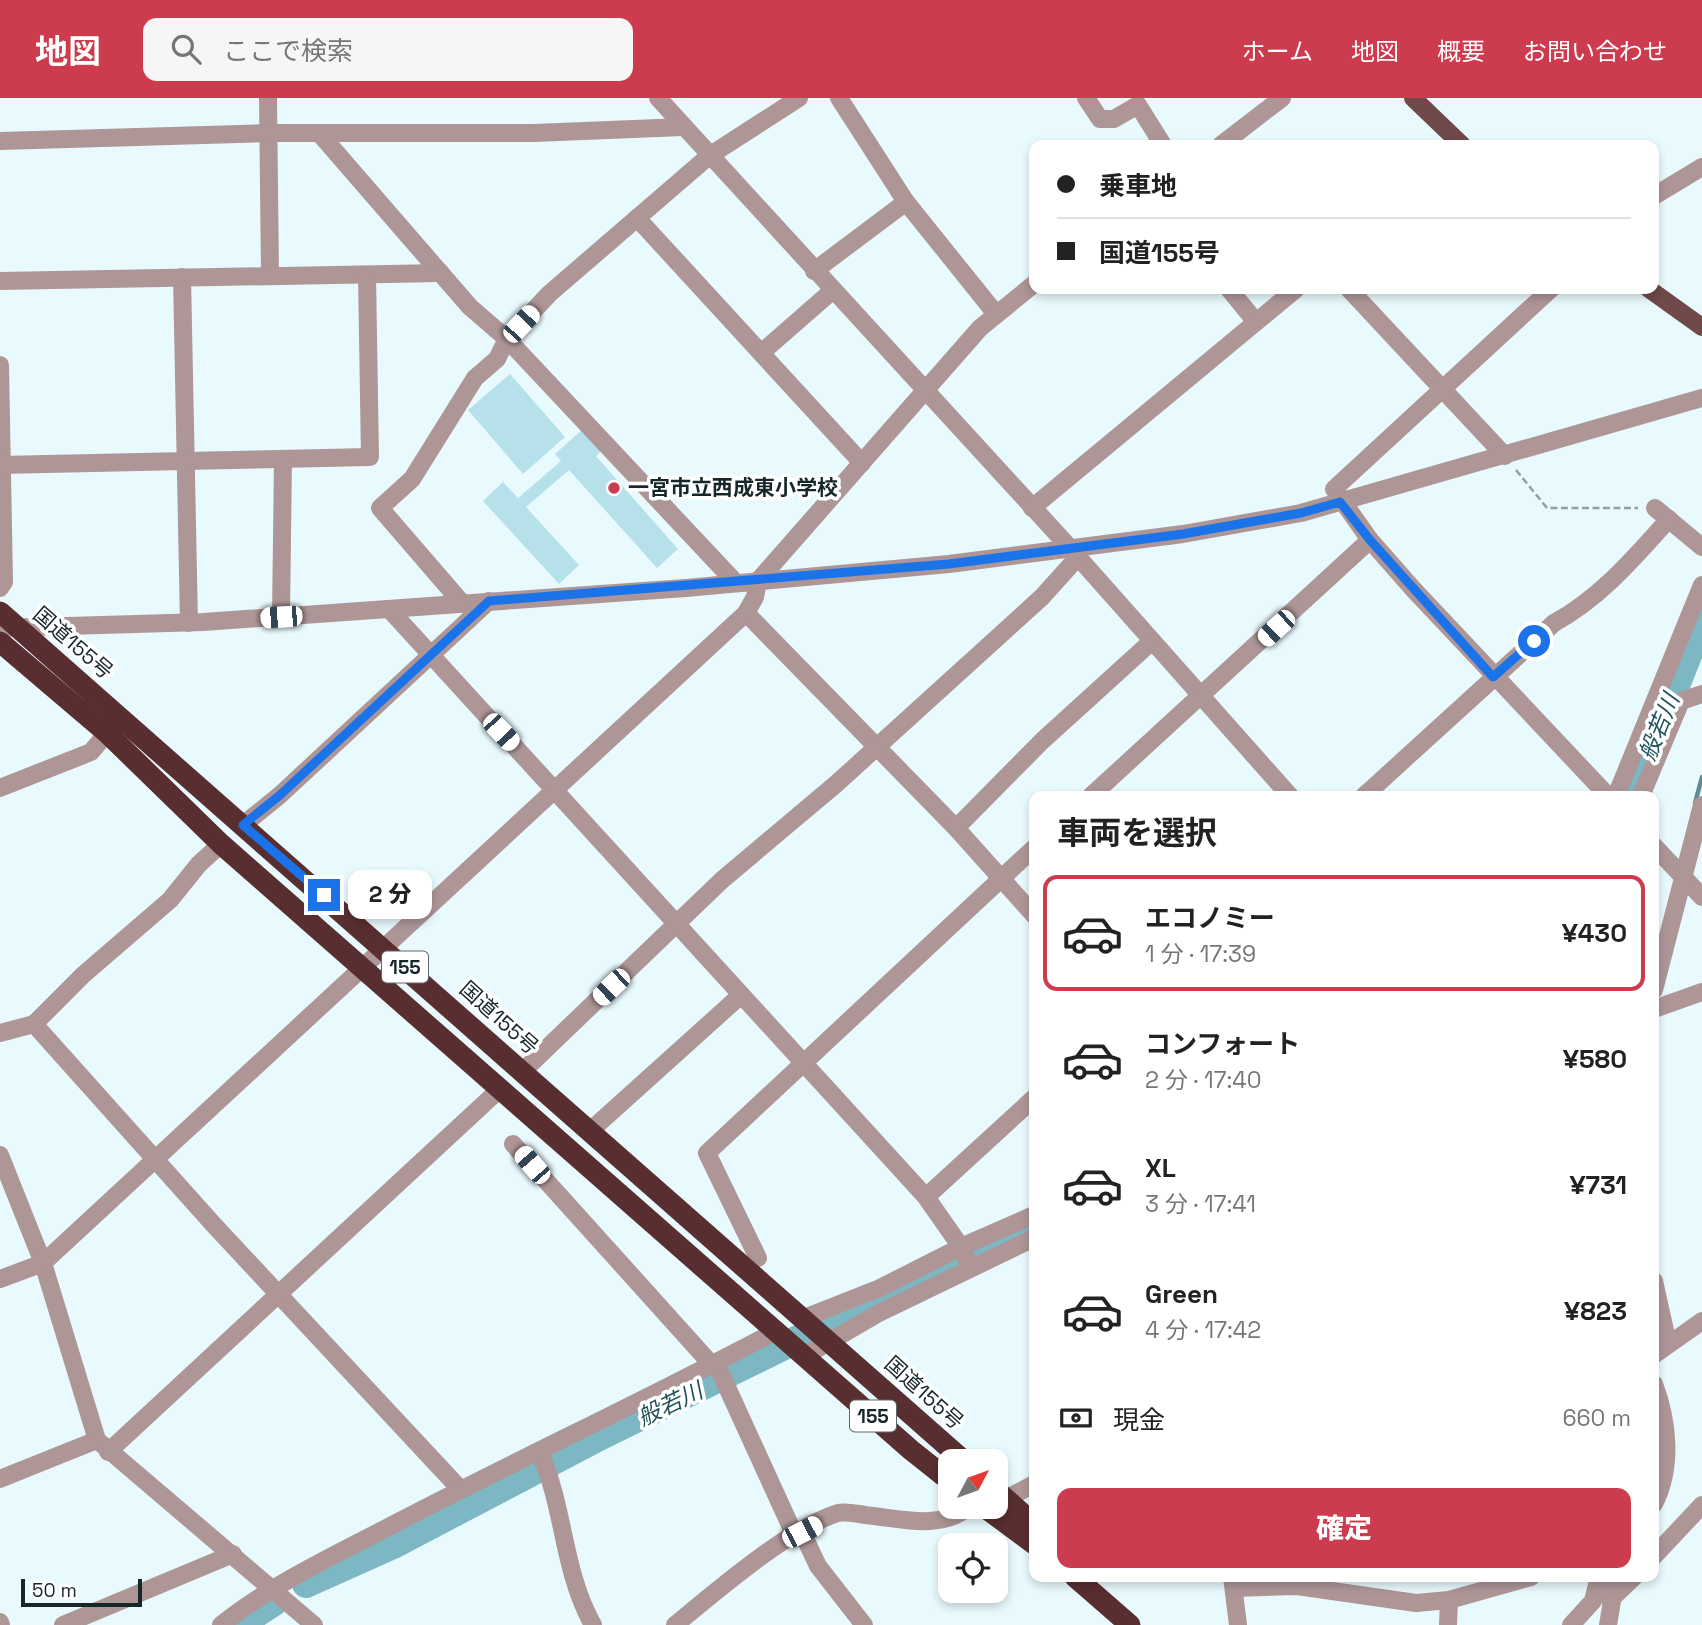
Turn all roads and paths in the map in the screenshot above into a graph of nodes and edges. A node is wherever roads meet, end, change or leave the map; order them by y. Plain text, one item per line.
1 (268, 98) edge
2 (658, 98) edge
3 (799, 98) edge
4 (839, 98) edge
5 (1086, 98) edge
6 (1282, 98) edge
7 (1413, 98) edge
8 (683, 127) junction
9 (270, 133) junction
10 (320, 134) junction
11 (1160, 140) edge
12 (1227, 140) edge
13 (1457, 140) edge
14 (0, 141) edge
15 (709, 156) junction
16 (1702, 167) edge
17 (1659, 193) edge
18 (906, 202) junction
19 (636, 218) junction
20 (814, 271) junction
21 (441, 273) junction
22 (270, 275) junction
23 (368, 275) junction
24 (182, 277) junction
25 (0, 281) edge
26 (1029, 288) edge
27 (832, 291) junction
28 (1233, 294) edge
29 (1290, 294) edge
30 (1354, 294) edge
31 (1546, 294) edge
32 (1656, 294) edge
33 (996, 314) junction
34 (1256, 322) junction
35 (1702, 327) edge
36 (507, 339) junction
37 (761, 353) junction
38 (0, 365) edge
39 (1444, 388) junction
40 (925, 392) junction
41 (1702, 398) edge
42 (1505, 456) junction
43 (283, 459) junction
44 (186, 463) junction
45 (862, 463) junction
46 (1, 465) edge
47 (1340, 502) junction
48 (1032, 508) junction
49 (1655, 508) joint
50 (1669, 519) junction
51 (1370, 540) junction
52 (1702, 547) edge
53 (1074, 553) junction
54 (758, 581) junction
55 (736, 583) junction
56 (0, 588) edge
57 (1700, 599) edge
58 (489, 601) junction
59 (462, 603) junction
60 (389, 609) junction
61 (0, 612) edge
62 (746, 613) junction
63 (281, 617) junction
64 (189, 623) junction
65 (9, 628) edge
66 (0, 642) edge
67 (1151, 642) junction
68 (430, 656) junction
69 (1493, 677) junction
70 (1702, 694) edge
71 (1201, 698) junction
72 (107, 733) junction
73 (877, 746) junction
74 (0, 788) edge
75 (555, 790) junction
76 (1097, 791) edge
77 (1285, 791) edge
78 (1369, 791) edge
79 (1603, 791) edge
80 (1618, 791) edge
81 (1643, 791) edge
82 (1702, 805) edge
83 (243, 825) junction
84 (956, 828) junction
85 (221, 844) junction
86 (1659, 851) edge
87 (1029, 853) edge
88 (1001, 878) junction
89 (1685, 878) junction
90 (1702, 897) edge
91 (1029, 909) edge
92 (677, 925) junction
93 (385, 948) junction
94 (364, 970) junction
95 (1659, 972) edge
96 (1702, 992) edge
97 (741, 995) junction
98 (1659, 1007) edge
99 (34, 1024) junction
100 (0, 1033) edge
101 (802, 1061) junction
102 (522, 1072) junction
103 (501, 1088) junction
104 (1029, 1103) edge
105 (590, 1131) junction
106 (513, 1144) dead end
107 (0, 1155) edge
108 (155, 1160) junction
109 (926, 1197) junction
110 (1029, 1218) edge
111 (1029, 1239) edge
112 (965, 1257) junction
113 (758, 1258) dead end
114 (43, 1263) junction
115 (0, 1279) edge
116 (279, 1294) junction
117 (1702, 1321) edge
118 (817, 1330) junction
119 (1659, 1330) edge
120 (791, 1344) junction
121 (1661, 1349) edge
122 (718, 1370) junction
123 (1659, 1397) edge
124 (103, 1446) junction
125 (951, 1449) edge
126 (543, 1459) junction
127 (938, 1470) edge
128 (0, 1479) edge
129 (1029, 1486) edge
130 (461, 1489) junction
131 (1659, 1489) edge
132 (1008, 1492) edge
133 (1008, 1500) edge
134 (1702, 1505) edge
135 (944, 1519) edge
136 (1000, 1519) edge
137 (1029, 1519) edge
138 (798, 1534) junction
139 (1029, 1540) edge
140 (1659, 1551) edge
141 (233, 1554) junction
142 (1081, 1582) edge
143 (1099, 1582) edge
144 (1233, 1582) edge
145 (1513, 1582) edge
146 (1598, 1582) edge
147 (1615, 1582) edge
148 (1629, 1582) edge
149 (272, 1588) junction
150 (1449, 1600) junction
151 (1610, 1600) junction
152 (63, 1625) edge
153 (221, 1625) edge
154 (314, 1625) edge
155 (593, 1625) edge
156 (675, 1625) edge
157 (864, 1625) edge
158 (1130, 1625) edge
159 (1147, 1625) edge
160 (1238, 1625) edge
161 (1448, 1625) edge
162 (1571, 1625) edge
163 (1608, 1625) edge

1 - 9 street
2 - 8 street
3 - 15 street
4 - 18 street
5 - 11 street
6 - 12 street
7 - 13 main road
8 - 10 street
8 - 15 street
9 - 10 street
9 - 14 street
9 - 22 street
10 - 21 street
15 - 19 street
15 - 20 street
16 - 17 street
18 - 20 street
18 - 33 street
19 - 36 street
19 - 37 street
20 - 27 street
21 - 23 street
21 - 36 street
22 - 23 street
22 - 24 street
23 - 43 street
24 - 25 street
24 - 44 street
26 - 33 street
27 - 37 street
27 - 40 street
28 - 34 street
29 - 34 street
30 - 39 street
31 - 39 street
32 - 35 main road
33 - 40 street
34 - 48 street
36 - 55 street
36 - 59 street
37 - 45 street
38 - 46 street
39 - 42 street
39 - 47 street
40 - 45 street
40 - 48 street
41 - 42 street
42 - 47 street
42 - 49 path
43 - 44 street
43 - 63 street
44 - 46 street
44 - 64 street
45 - 54 street
46 - 56 street
47 - 51 street
47 - 53 street
48 - 53 street
49 - 50 street
50 - 52 street
50 - 69 street
51 - 69 street
51 - 71 street
53 - 54 street
53 - 67 street
53 - 73 street
54 - 55 street
54 - 62 street
55 - 58 street
57 - 80 street
58 - 59 street
58 - 68 street
59 - 60 street
60 - 63 street
60 - 68 street
61 - 65 highway, 国道155号 / 155
62 - 73 street
62 - 75 street
63 - 64 street
64 - 65 street
65 - 83 highway, 国道155号 / 155
66 - 72 highway, 155
67 - 71 street
67 - 84 street
68 - 75 street
68 - 83 street
69 - 78 street
69 - 79 street
70 - 81 street
71 - 76 street
71 - 77 street
72 - 74 street
72 - 85 highway, 155
73 - 84 street
73 - 92 street
75 - 92 street
75 - 93 street
82 - 89 street
83 - 93 highway, 国道155号 / 155
84 - 88 street
85 - 94 highway, 155
85 - 99 street
86 - 89 street
87 - 88 street
88 - 91 street
88 - 101 street
89 - 90 street
89 - 95 street
92 - 97 street
92 - 102 street
93 - 94 street
93 - 102 highway, 国道155号 / 155
94 - 103 highway, 155
94 - 108 street
96 - 98 street
97 - 101 street
97 - 105 street
99 - 100 street
99 - 108 street
101 - 109 street
101 - 113 street
102 - 105 highway, 国道155号 / 155
103 - 116 street
103 - 120 highway, 155
104 - 109 street
105 - 118 highway, 国道155号 / 155
106 - 122 street
107 - 114 street
108 - 114 street
108 - 116 street
109 - 112 street
110 - 112 street
111 - 112 street
112 - 118 street
112 - 118 street
114 - 115 street
114 - 124 street
116 - 124 street
116 - 130 street
117 - 121 street
118 - 120 street
118 - 125 highway, 国道155号 / 155
119 - 121 street
120 - 122 street
120 - 127 highway, 155
122 - 126 street
122 - 138 street
123 - 131 street
124 - 128 street
124 - 141 street
126 - 130 street
126 - 155 street
129 - 132 street
130 - 149 street
133 - 137 highway
134 - 140 street
135 - 138 street
136 - 139 highway
138 - 156 street
138 - 157 street
141 - 149 street
141 - 152 street
142 - 158 highway
143 - 159 highway
144 - 150 street
144 - 160 street
145 - 150 street
146 - 162 street
147 - 151 street
148 - 151 street
149 - 153 street
149 - 154 street
150 - 161 street
151 - 163 street

